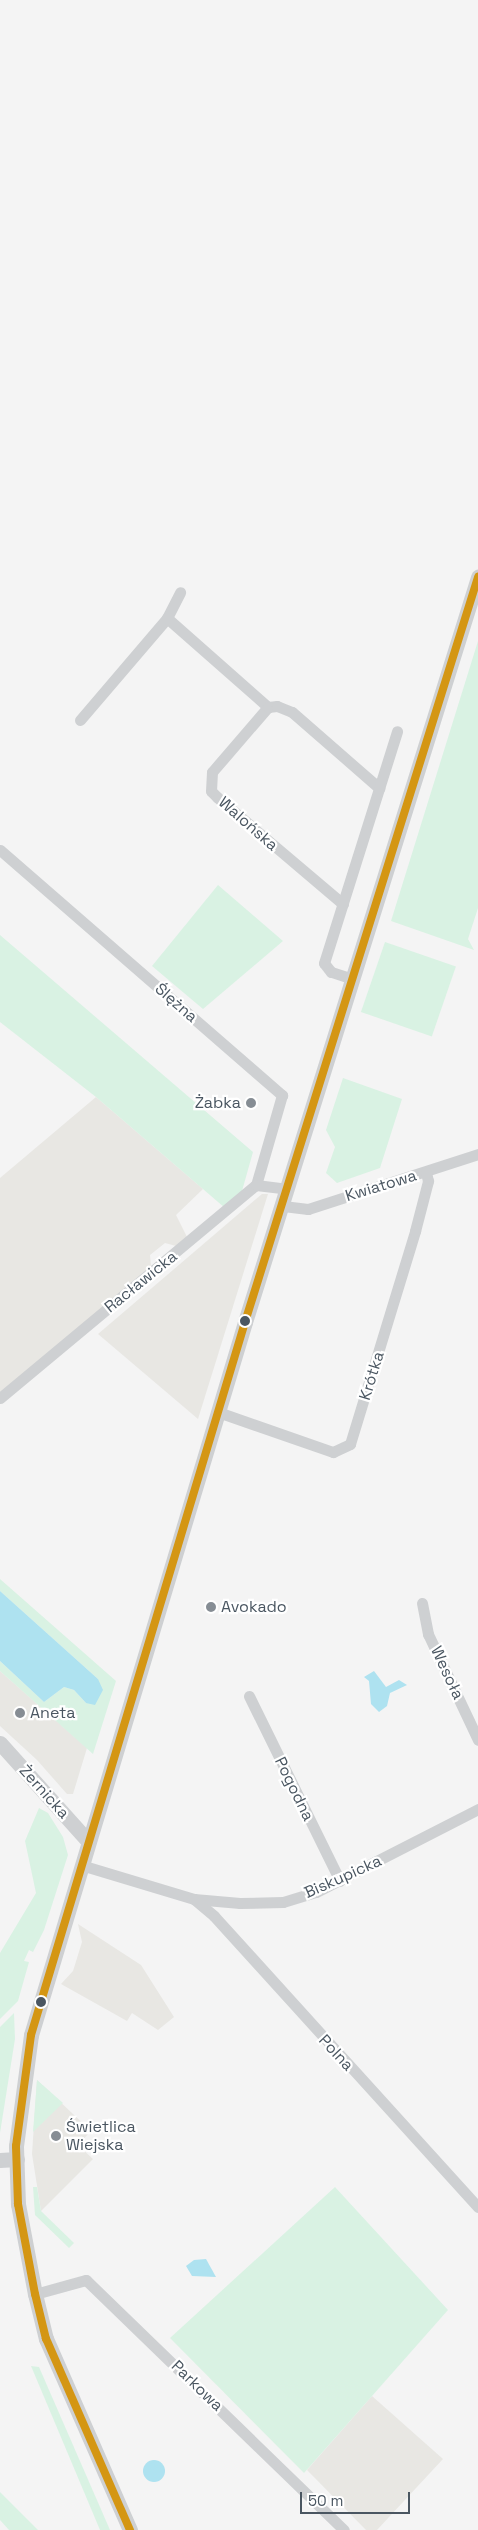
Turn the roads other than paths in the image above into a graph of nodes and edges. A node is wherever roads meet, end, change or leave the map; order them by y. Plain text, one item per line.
1 (478, 578) edge
2 (180, 592) dead end
3 (167, 618) junction
4 (268, 707) junction
5 (80, 720) dead end
6 (397, 731) dead end
7 (379, 788) junction
8 (0, 850) edge
9 (343, 904) junction
10 (353, 979) junction
11 (478, 1154) edge
12 (426, 1172) junction
13 (256, 1185) junction
14 (288, 1189) junction
15 (283, 1206) junction
16 (0, 1398) edge
17 (218, 1412) junction
18 (422, 1603) dead end
19 (248, 1696) dead end
20 (478, 1740) edge
21 (0, 1743) edge
22 (478, 1809) edge
23 (88, 1841) junction
24 (81, 1865) junction
25 (340, 1881) junction
26 (194, 1899) junction
27 (0, 2160) edge
28 (17, 2160) junction
29 (478, 2207) edge
30 (35, 2294) junction
31 (130, 2530) edge
32 (344, 2530) edge

1 - 10 street
2 - 3 street
3 - 4 street
3 - 5 street
4 - 7 street
4 - 9 street, Walońska
6 - 7 street
7 - 9 street
8 - 13 street, Ślężna
9 - 10 street
10 - 14 street
11 - 12 street, Kwiatowa
12 - 15 street, Kwiatowa
12 - 17 street, Krótka
13 - 14 street
13 - 16 street, Racławicka
14 - 15 street
15 - 17 street
17 - 23 street
18 - 20 street, Wesoła
19 - 25 street, Pogodna
21 - 23 street, Żernicka
22 - 25 street, Biskupicka
23 - 24 street
24 - 26 street, Biskupicka
24 - 28 street
25 - 26 street, Biskupicka
26 - 29 street, Polna
27 - 28 street
28 - 30 street
30 - 31 street
30 - 32 street, Parkowa

